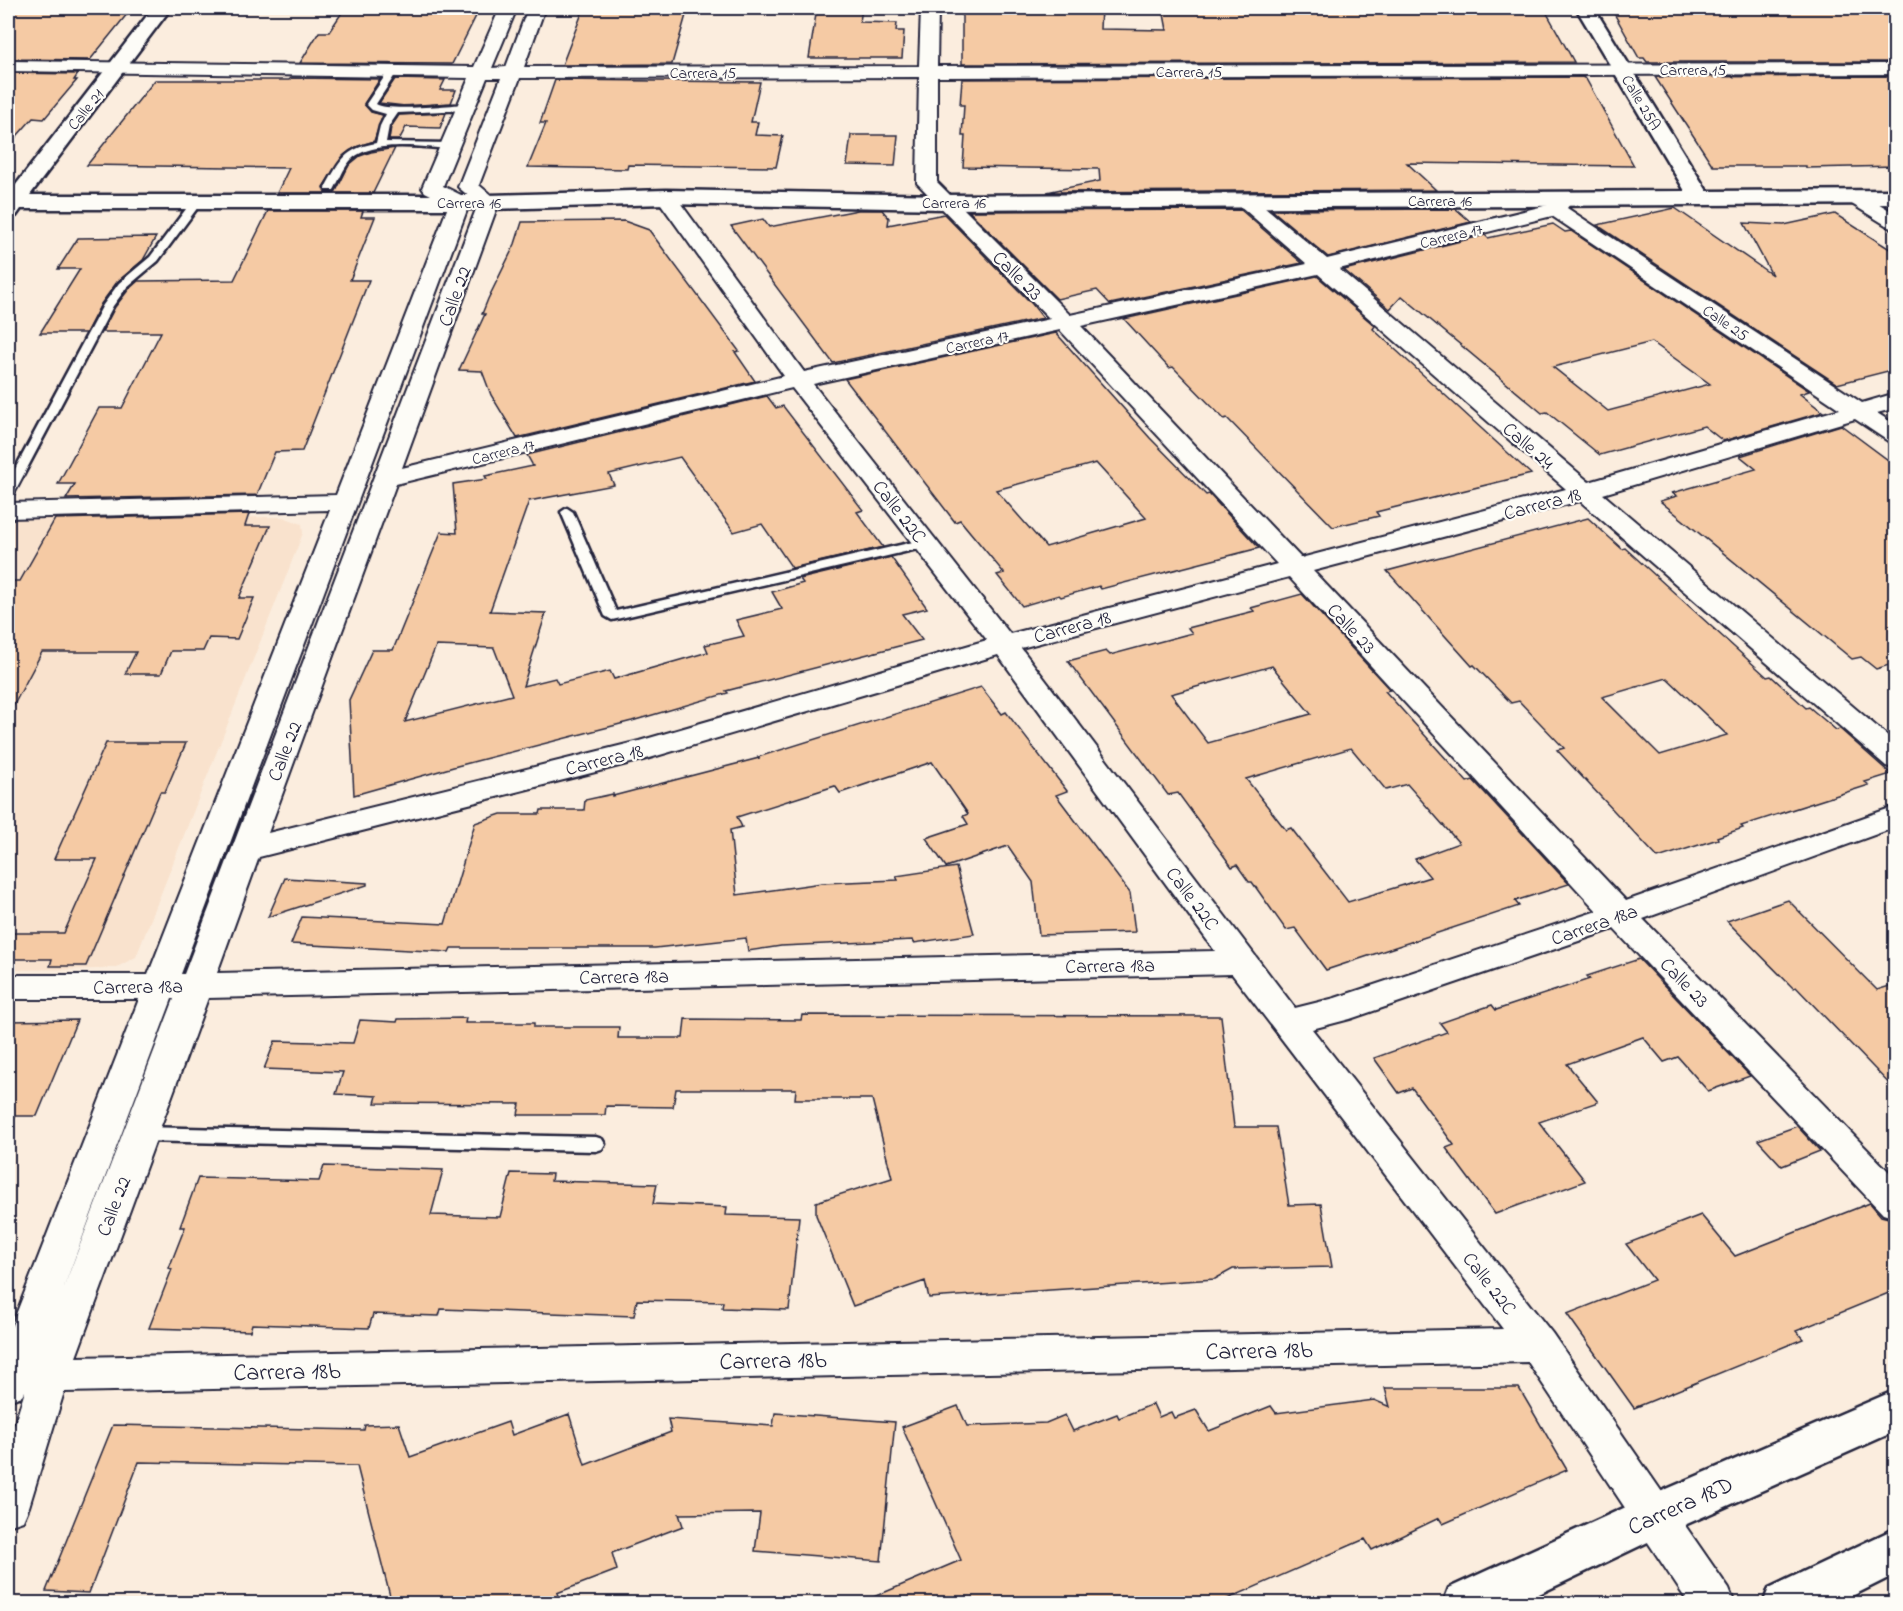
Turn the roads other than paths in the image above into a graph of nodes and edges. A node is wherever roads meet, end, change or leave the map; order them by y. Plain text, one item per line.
1 (162, 8) edge
2 (508, 8) edge
3 (536, 8) edge
4 (930, 8) edge
5 (1569, 8) edge
6 (1585, 8) edge
7 (102, 51) dead end
8 (8, 66) edge
9 (89, 68) junction
10 (118, 68) junction
11 (1613, 69) junction
12 (1896, 69) edge
13 (392, 72) junction
14 (513, 72) junction
15 (928, 72) junction
16 (482, 73) junction
17 (74, 87) dead end
18 (467, 107) junction
19 (392, 112) junction
20 (381, 145) junction
21 (450, 146) junction
22 (1896, 183) edge
23 (330, 188) junction
24 (432, 188) junction
25 (1686, 190) junction
26 (936, 193) junction
27 (472, 197) junction
28 (666, 197) junction
29 (1854, 197) junction
30 (1896, 197) edge
31 (12, 198) edge
32 (1245, 200) junction
33 (196, 203) junction
34 (1560, 204) junction
35 (1896, 223) edge
36 (1322, 267) junction
37 (1064, 321) junction
38 (798, 380) junction
39 (1896, 400) edge
40 (1859, 410) junction
41 (1896, 436) edge
42 (386, 479) junction
43 (1583, 492) junction
44 (8, 493) edge
45 (345, 502) junction
46 (8, 510) edge
47 (567, 512) dead end
48 (926, 543) junction
49 (1296, 567) junction
50 (1004, 644) junction
51 (1896, 759) edge
52 (1896, 816) edge
53 (247, 849) junction
54 (1620, 915) junction
55 (1241, 962) junction
56 (195, 986) junction
57 (8, 987) edge
58 (160, 987) junction
59 (1289, 1022) junction
60 (140, 1134) junction
61 (596, 1144) dead end
62 (1896, 1203) edge
63 (1538, 1345) junction
64 (50, 1376) junction
65 (9, 1377) edge
66 (1896, 1410) edge
67 (8, 1507) edge
68 (1655, 1516) junction
69 (1896, 1550) edge
70 (1466, 1604) edge
71 (1714, 1604) edge
72 (1786, 1604) edge

1 - 10 street, Calle 21
2 - 16 street
3 - 14 street, Calle 22
4 - 15 street
5 - 11 street, Calle 25A
6 - 11 street, Calle 25A
7 - 9 street, Calle 21
8 - 9 street
9 - 10 street, Carrera 15
9 - 17 street, Calle 21
10 - 13 street, Carrera 15
10 - 31 street, Calle 21
11 - 12 street, Carrera 15
11 - 15 street, Carrera 15
11 - 25 street, Calle 25A
13 - 16 street, Carrera 15
13 - 19 lane
14 - 15 street, Carrera 15
14 - 16 street, Carrera 15
14 - 27 street, Calle 22
15 - 26 street
16 - 18 street
18 - 19 lane
18 - 21 street
19 - 20 lane
20 - 21 lane
20 - 23 lane
21 - 24 street
22 - 25 street, Carrera 16
23 - 24 street, Carrera 16
23 - 31 street, Carrera 16
24 - 27 street, Carrera 16
25 - 26 street, Carrera 16
25 - 29 street, Carrera 16
25 - 34 street, Carrera 16
26 - 27 street, Carrera 16
26 - 28 street, Carrera 16
26 - 32 street, Carrera 16
26 - 37 street, Calle 23
27 - 28 street, Carrera 16
27 - 33 street, Carrera 16
27 - 42 street, Calle 22
27 - 45 street, Calle 22
28 - 38 street, Calle 22C
29 - 30 street, Carrera 16
29 - 35 street
31 - 33 street, Carrera 16
32 - 34 street, Carrera 16
32 - 36 street, Calle 24
33 - 44 lane
34 - 36 street, Carrera 17
34 - 40 street, Calle 25
36 - 37 street, Carrera 17
36 - 43 street, Calle 24
37 - 38 street, Carrera 17
37 - 49 street, Calle 23
38 - 42 street, Carrera 17
38 - 48 street, Calle 22C
39 - 40 street, Carrera 18
40 - 41 street, Calle 25
40 - 43 street, Carrera 18
42 - 53 street, Calle 22
43 - 49 street, Carrera 18
43 - 51 street, Calle 24
45 - 46 street
45 - 58 street, Calle 22
47 - 48 lane
48 - 50 street, Calle 22C
49 - 50 street, Carrera 18
49 - 54 street, Calle 23
50 - 53 street, Carrera 18
50 - 55 street, Calle 22C
52 - 54 street, Carrera 18a
53 - 56 street, Calle 22
54 - 59 street, Carrera 18a
54 - 62 street, Calle 23
55 - 56 street, Carrera 18a
55 - 59 street, Calle 22C
56 - 58 street, Carrera 18a
56 - 60 street, Calle 22
57 - 58 street, Carrera 18a
58 - 65 street, Calle 22
59 - 63 street, Calle 22C
60 - 61 lane
60 - 64 street, Calle 22
63 - 64 street, Carrera 18b
63 - 68 street, Calle 22C
64 - 65 street, Carrera 18b
64 - 67 street, Calle 22
66 - 68 street, Carrera 18D
68 - 70 street, Carrera 18D
68 - 71 street, Calle 22C
69 - 72 street

